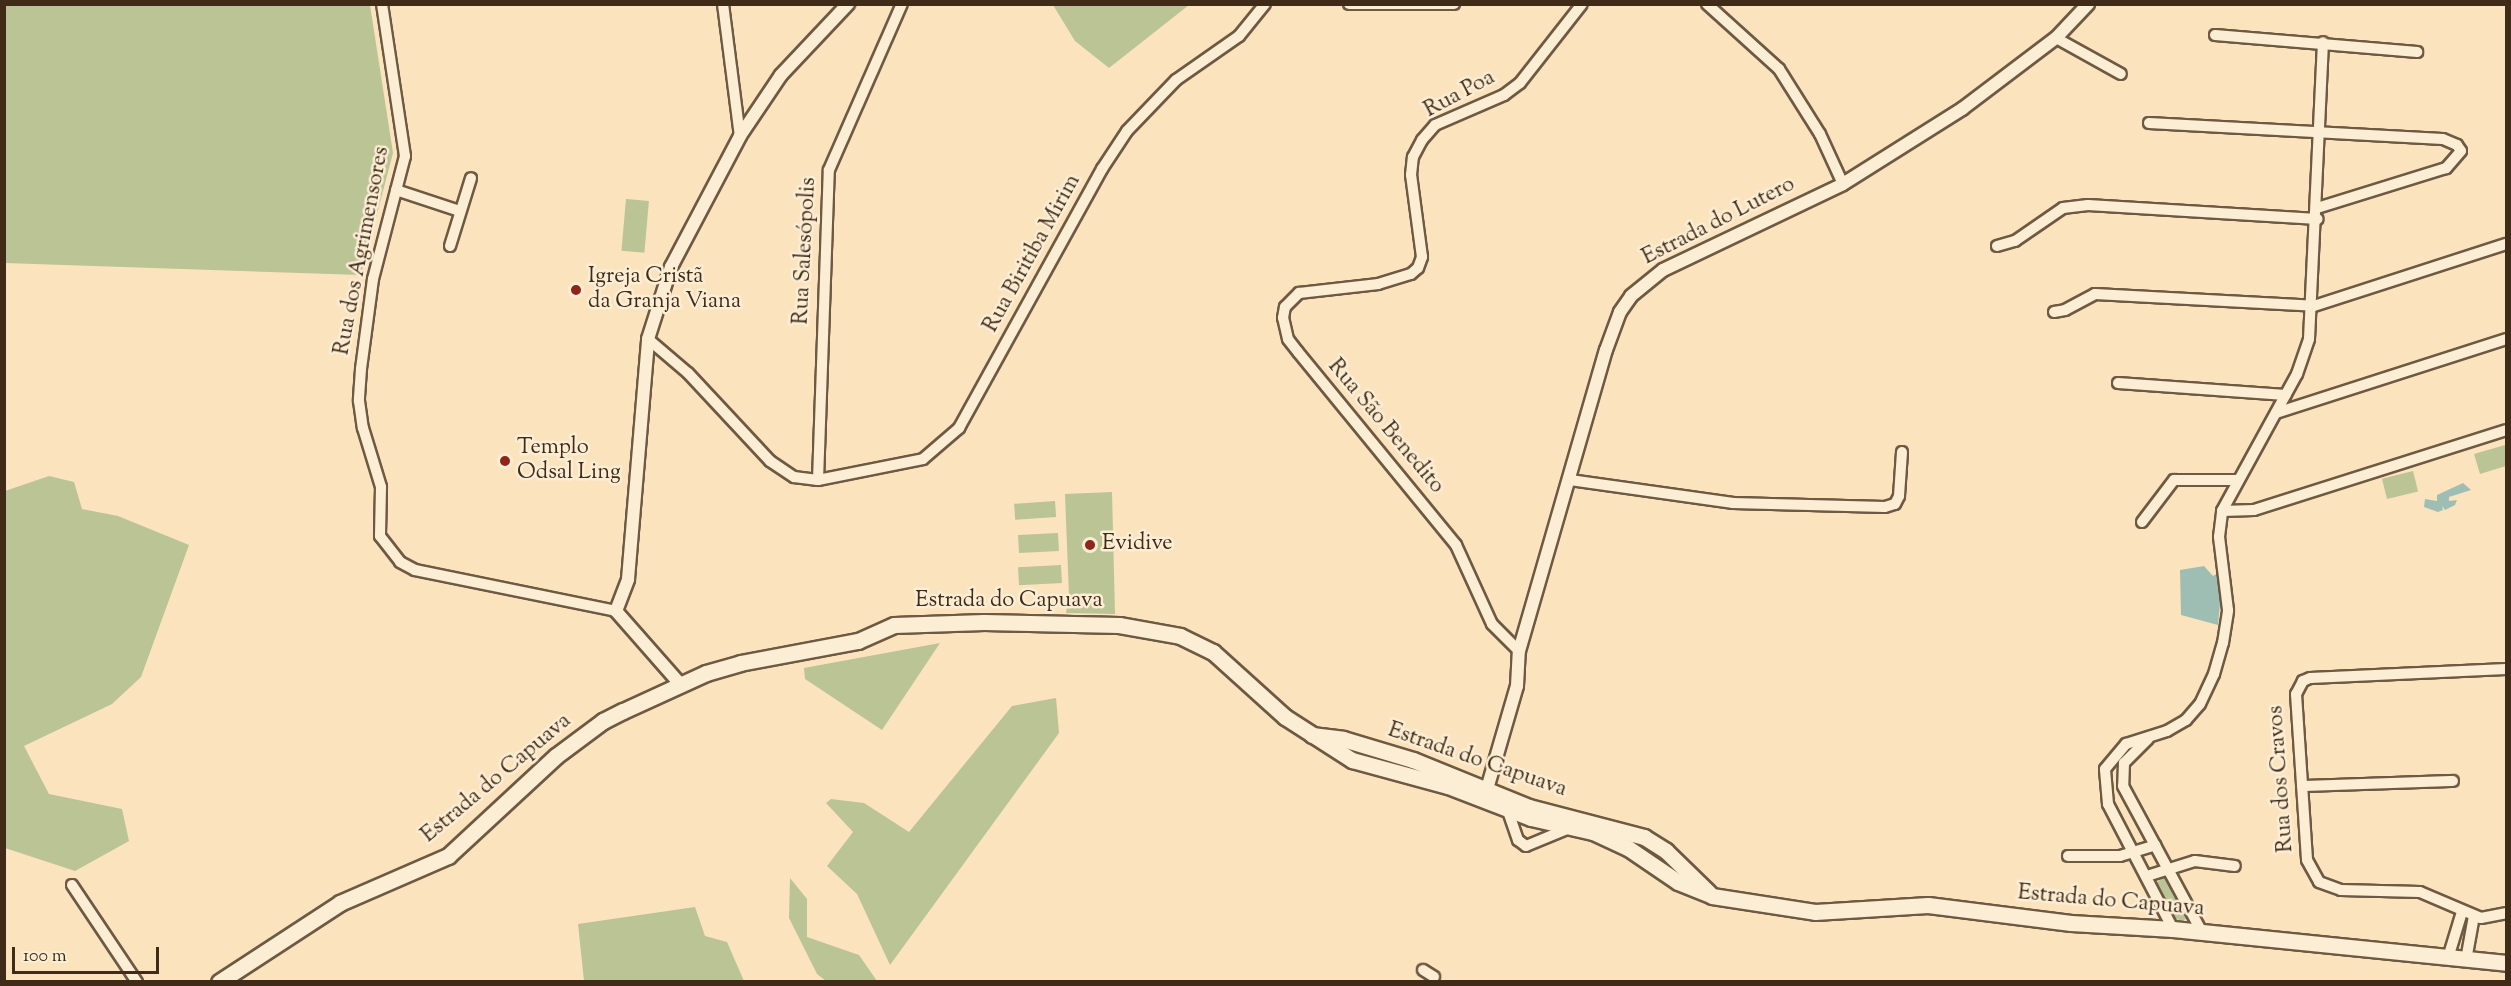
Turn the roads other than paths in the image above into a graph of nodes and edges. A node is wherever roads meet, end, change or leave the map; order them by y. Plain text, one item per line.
1 (382, 4) edge
2 (723, 4) edge
3 (848, 4) edge
4 (1265, 4) edge
5 (1349, 4) edge
6 (1454, 4) edge
7 (1582, 4) edge
8 (1707, 4) edge
9 (2088, 4) edge
10 (902, 5) edge
11 (2215, 35) dead end
12 (2056, 38) junction
13 (2323, 42) junction
14 (2417, 52) dead end
15 (2121, 74) dead end
16 (2149, 123) dead end
17 (2320, 131) junction
18 (740, 136) junction
19 (471, 178) dead end
20 (1843, 184) junction
21 (396, 190) junction
22 (460, 211) junction
23 (2317, 213) junction
24 (2506, 244) edge
25 (450, 246) dead end
26 (1997, 246) dead end
27 (1378, 284) joint
28 (2314, 306) junction
29 (2054, 312) dead end
30 (648, 339) junction
31 (2506, 339) edge
32 (2118, 383) dead end
33 (2286, 395) junction
34 (2276, 413) junction
35 (2506, 430) edge
36 (1902, 452) dead end
37 (818, 480) junction
38 (1570, 480) junction
39 (2237, 480) junction
40 (2222, 512) junction
41 (2142, 522) dead end
42 (616, 611) junction
43 (1519, 651) junction
44 (2506, 669) edge
45 (681, 685) junction
46 (1312, 735) junction
47 (2150, 737) junction
48 (1366, 746) junction
49 (1361, 763) junction
50 (2453, 781) dead end
51 (2302, 786) junction
52 (1483, 788) junction
53 (1508, 811) junction
54 (1573, 827) junction
55 (2144, 828) junction
56 (2126, 836) junction
57 (1653, 842) junction
58 (2154, 844) junction
59 (2135, 854) junction
60 (2068, 856) dead end
61 (1643, 858) junction
62 (2235, 866) dead end
63 (2167, 868) junction
64 (2147, 876) junction
65 (72, 885) dead end
66 (1712, 896) junction
67 (2462, 912) junction
68 (2506, 913) edge
69 (2474, 916) junction
70 (2173, 929) junction
71 (2202, 932) junction
72 (2448, 958) junction
73 (2466, 960) junction
74 (2506, 963) edge
75 (1423, 970) dead end
76 (1434, 977) dead end
77 (137, 981) edge
78 (219, 981) edge

1 - 21 street, Rua dos Agrimensores
2 - 18 street
3 - 18 street
4 - 37 street, Rua Biritiba Mirim
5 - 6 street
7 - 27 street, Rua Poa
8 - 20 street
9 - 12 street, Estrada do Lutero
10 - 37 street, Rua Salesópolis
11 - 13 street
12 - 15 street
12 - 20 street, Estrada do Lutero
13 - 14 street
13 - 17 street
16 - 17 street
17 - 23 street
17 - 23 street
18 - 30 street
19 - 22 street
20 - 38 street, Estrada do Lutero
21 - 22 street
21 - 42 street, Rua dos Agrimensores
22 - 25 street
23 - 26 street
23 - 28 street
24 - 28 street
27 - 43 street, Rua São Benedito
28 - 29 street
28 - 33 street
30 - 37 street
30 - 42 street
31 - 34 street
32 - 33 street
33 - 34 street
34 - 39 street
35 - 40 street
36 - 38 street
38 - 43 street, Estrada do Lutero
39 - 40 street
39 - 41 street
40 - 47 street
42 - 45 street
43 - 52 street, Estrada do Lutero
44 - 51 street, Rua dos Cravos
45 - 46 main road, Estrada do Capuava
45 - 78 main road, Estrada do Capuava
46 - 48 main road, Estrada do Capuava
46 - 49 main road, Estrada do Capuava
47 - 55 street
47 - 56 street
48 - 49 main road
48 - 52 main road, Estrada do Capuava
49 - 53 main road, Estrada do Capuava
50 - 51 street
51 - 67 street, Rua dos Cravos
52 - 57 main road, Estrada do Capuava
53 - 54 main road, Estrada do Capuava
53 - 54 street
54 - 61 main road, Estrada do Capuava
55 - 56 street
55 - 58 street
56 - 59 street
57 - 61 main road
57 - 66 main road, Estrada do Capuava
58 - 59 street
58 - 63 street
59 - 60 street
59 - 64 street
61 - 66 main road, Estrada do Capuava
62 - 63 street
63 - 64 street
63 - 71 street
64 - 70 street
65 - 77 street
66 - 70 main road, Estrada do Capuava
67 - 69 street, Rua dos Cravos
67 - 72 street
68 - 69 street, Rua dos Cravos
69 - 73 street
70 - 71 main road, Estrada do Capuava
71 - 72 main road, Estrada do Capuava
72 - 73 main road, Estrada do Capuava
73 - 74 main road, Estrada do Capuava
75 - 76 street

